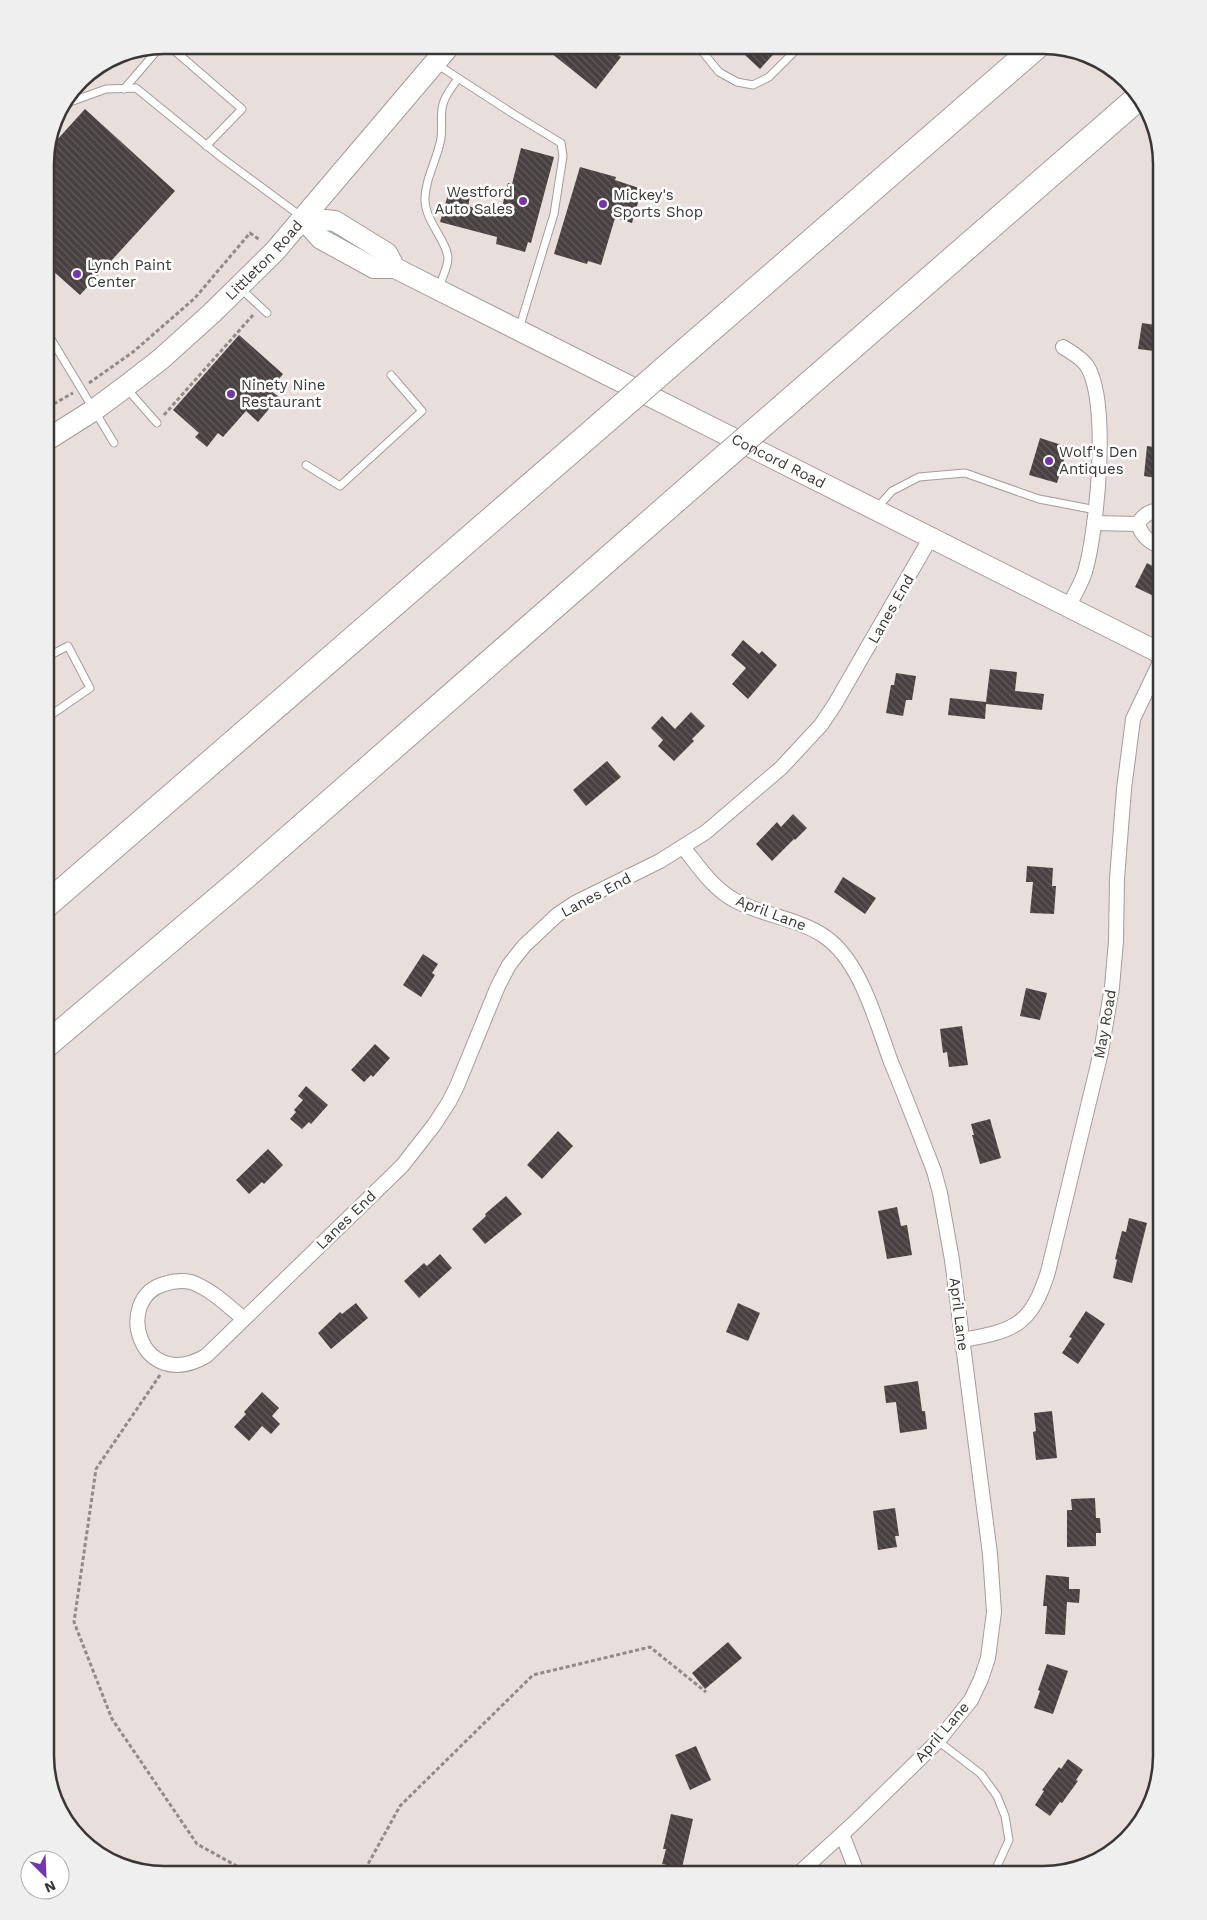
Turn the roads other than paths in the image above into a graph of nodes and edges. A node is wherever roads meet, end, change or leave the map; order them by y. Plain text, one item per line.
1 (154, 54) edge
2 (178, 54) edge
3 (442, 54) edge
4 (704, 54) edge
5 (792, 54) edge
6 (1028, 54) edge
7 (435, 63) junction
8 (458, 78) junction
9 (124, 89) junction
10 (74, 101) edge
11 (1134, 102) edge
12 (206, 146) junction
13 (302, 218) junction
14 (239, 287) junction
15 (438, 290) junction
16 (268, 313) dead end
17 (519, 330) junction
18 (54, 343) edge
19 (1063, 347) dead end
20 (391, 375) dead end
21 (125, 387) junction
22 (94, 410) junction
23 (157, 423) road end
24 (54, 435) edge
25 (114, 443) dead end
26 (306, 465) dead end
27 (876, 509) junction
28 (1153, 512) edge
29 (1095, 516) junction
30 (1138, 524) junction
31 (931, 537) junction
32 (1153, 542) edge
33 (1068, 606) junction
34 (1153, 649) edge
35 (54, 653) edge
36 (1153, 677) edge
37 (54, 713) edge
38 (683, 847) junction
39 (54, 898) edge
40 (54, 1038) edge
41 (244, 1319) junction
42 (962, 1340) junction
43 (938, 1741) junction
44 (842, 1834) junction
45 (807, 1866) edge
46 (854, 1866) edge
47 (997, 1866) edge

1 - 9 lane
2 - 12 lane
3 - 7 main road, Littleton Road
4 - 5 lane
6 - 39 highway, bridge
7 - 8 lane
7 - 13 main road, Littleton Road
8 - 15 lane
8 - 17 lane
9 - 10 lane
9 - 12 lane
11 - 40 highway, bridge
12 - 13 lane
13 - 14 main road, Littleton Road
13 - 15 main road, Concord Road
14 - 16 lane
14 - 21 main road, Littleton Road
15 - 17 main road, Concord Road
17 - 27 main road, Concord Road
18 - 22 lane
19 - 29 street
20 - 26 lane
21 - 22 main road, Littleton Road
21 - 23 lane
22 - 24 main road, Littleton Road
22 - 25 lane
27 - 29 lane
27 - 31 main road, Concord Road
28 - 30 street
29 - 30 street
29 - 33 street
30 - 32 street
31 - 33 main road, Concord Road
31 - 38 street, Lanes End
33 - 34 main road, Concord Road
35 - 37 lane
36 - 42 street, May Road
38 - 41 street, Lanes End
38 - 42 street, April Lane
41 - 41 street, Lanes End
42 - 43 street, April Lane
43 - 44 street, April Lane
43 - 47 lane
44 - 45 street, April Lane
44 - 46 street

